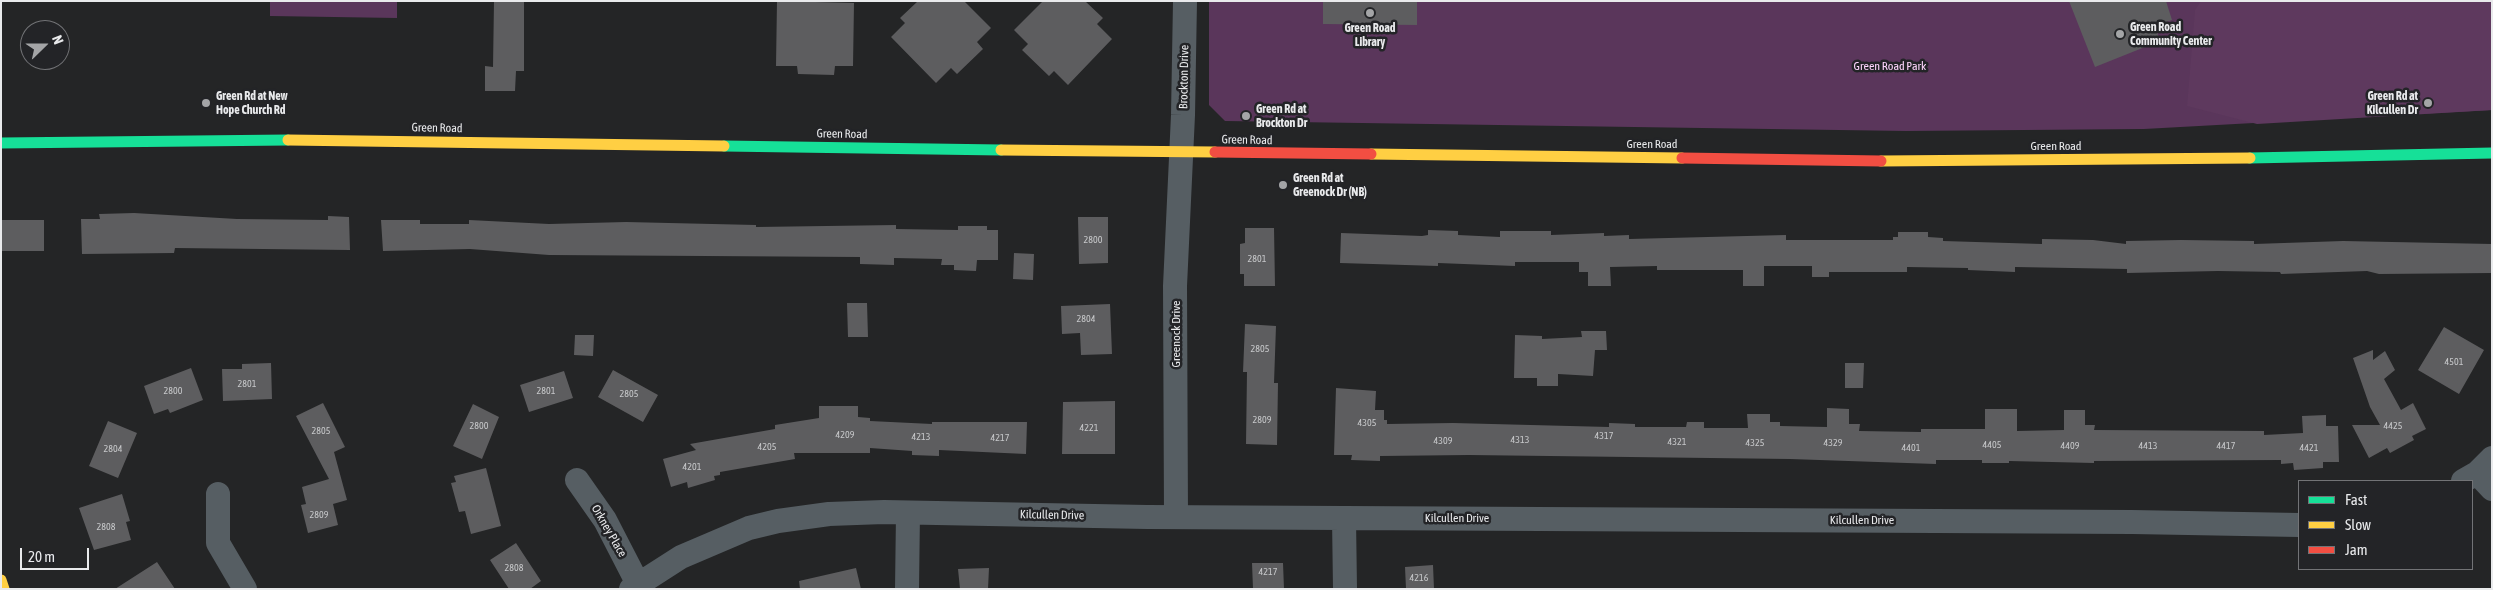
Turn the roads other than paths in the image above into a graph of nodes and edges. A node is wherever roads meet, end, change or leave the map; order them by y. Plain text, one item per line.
1 (1184, 1) edge
2 (1, 143) edge
3 (1182, 152) junction
4 (2492, 153) edge
5 (577, 480) dead end
6 (218, 494) dead end
7 (908, 513) junction
8 (1176, 516) junction
9 (1344, 518) junction
10 (2298, 526) edge
11 (1, 580) edge
12 (634, 586) edge
13 (4, 589) edge
14 (244, 589) edge
15 (907, 589) edge
16 (1345, 589) edge

1 - 3 street, Brockton Drive
2 - 3 street, Green Road
3 - 4 street, Green Road
3 - 8 street, Greenock Drive
5 - 12 street, Orkney Place
6 - 14 street
7 - 8 street, Kilcullen Drive
7 - 12 street, Kilcullen Drive
7 - 15 street
8 - 9 street, Kilcullen Drive
9 - 10 street, Kilcullen Drive
9 - 16 street
11 - 13 street

